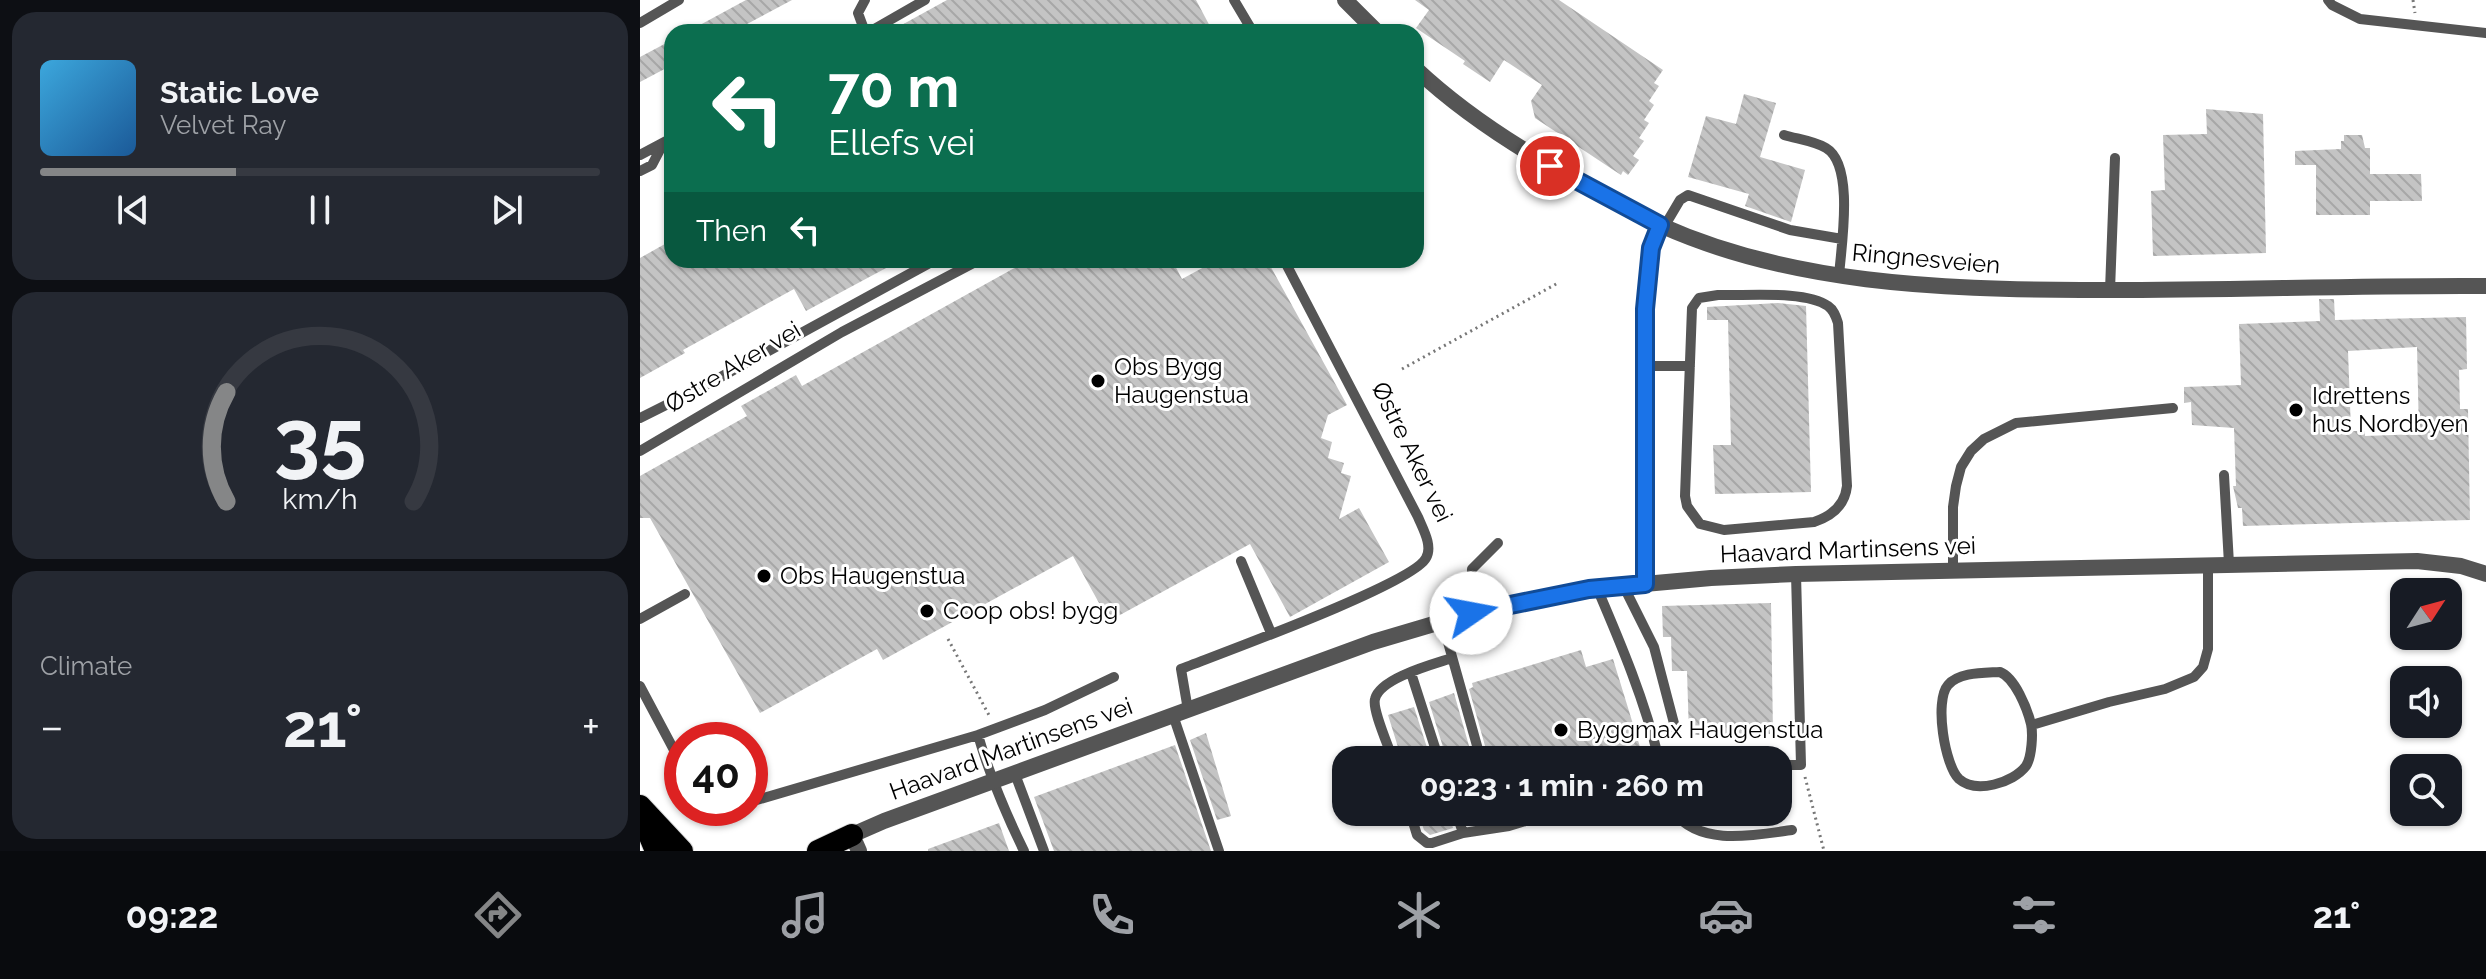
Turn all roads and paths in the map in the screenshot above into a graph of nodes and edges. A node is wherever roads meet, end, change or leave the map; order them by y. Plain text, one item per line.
1 (679, 0) edge
2 (865, 0) edge
3 (925, 0) edge
4 (1234, 0) edge
5 (1345, 0) edge
6 (2328, 0) edge
7 (640, 23) edge
8 (863, 24) edge
9 (882, 24) edge
10 (1248, 24) edge
11 (1369, 24) edge
12 (2486, 33) edge
13 (1424, 75) edge
14 (1784, 135) dead end
15 (664, 142) edge
16 (664, 146) edge
17 (640, 155) edge
18 (2115, 158) dead end
19 (640, 171) edge
20 (1662, 226) junction
21 (1842, 239) junction
22 (920, 268) edge
23 (964, 268) edge
24 (1288, 268) edge
25 (1839, 276) junction
26 (1558, 283) dead end
27 (2486, 286) edge
28 (2110, 290) junction
29 (1645, 366) junction
30 (1690, 366) junction
31 (1402, 369) dead end
32 (2173, 408) dead end
33 (640, 418) edge
34 (640, 451) edge
35 (2224, 475) dead end
36 (1498, 543) dead end
37 (1241, 561) dead end
38 (2229, 564) junction
39 (2208, 565) junction
40 (1953, 570) junction
41 (1796, 574) junction
42 (2486, 574) edge
43 (1645, 584) junction
44 (1623, 585) junction
45 (1597, 588) junction
46 (685, 594) dead end
47 (1471, 613) junction
48 (640, 619) edge
49 (1442, 621) junction
50 (1271, 633) junction
51 (948, 639) dead end
52 (1452, 658) junction
53 (1411, 673) junction
54 (1114, 677) dead end
55 (640, 686) edge
56 (1180, 712) junction
57 (2032, 725) junction
58 (996, 728) junction
59 (664, 731) edge
60 (1676, 731) dead end
61 (978, 735) junction
62 (1389, 746) edge
63 (1434, 746) edge
64 (1477, 746) edge
65 (1656, 746) edge
66 (1792, 765) edge
67 (1801, 765) junction
68 (1015, 774) junction
69 (992, 782) junction
70 (768, 797) edge
71 (640, 806) edge
72 (640, 812) edge
73 (1414, 826) edge
74 (1461, 826) edge
75 (1506, 826) edge
76 (1690, 826) edge
77 (1502, 827) joint
78 (1792, 830) dead end
79 (1463, 833) junction
80 (856, 843) edge
81 (656, 851) edge
82 (682, 851) edge
83 (818, 851) edge
84 (1024, 851) edge
85 (1044, 851) edge
86 (1219, 851) edge
87 (1824, 851) edge

1 - 7 lane
2 - 8 lane
3 - 9 lane
4 - 10 lane
5 - 11 street
6 - 12 lane
13 - 20 street, Ringnesveien
14 - 21 lane
15 - 17 lane
16 - 19 lane
18 - 28 lane
20 - 21 lane
20 - 25 street, Ringnesveien
20 - 29 street
21 - 25 lane
22 - 33 lane, Østre Aker vei
23 - 34 lane, Østre Aker vei
24 - 50 lane, Østre Aker vei
25 - 28 street, Ringnesveien
26 - 31 path
27 - 28 street, Ringnesveien
29 - 30 lane
29 - 43 street
30 - 30 lane
32 - 40 lane
35 - 38 lane
36 - 47 lane
37 - 50 lane
38 - 39 street, Haavard Martinsens vei
38 - 42 street, Haavard Martinsens vei
39 - 40 street, Haavard Martinsens vei
39 - 57 lane
40 - 41 street, Haavard Martinsens vei
41 - 43 street, Haavard Martinsens vei
41 - 67 lane
43 - 44 street, Haavard Martinsens vei
44 - 45 street, Haavard Martinsens vei
44 - 60 lane
45 - 47 street, Haavard Martinsens vei
45 - 65 lane
46 - 48 lane
47 - 49 street, Haavard Martinsens vei
49 - 52 lane
49 - 56 street, Haavard Martinsens vei
50 - 56 lane, Østre Aker vei
51 - 58 path
52 - 53 lane
52 - 64 lane
53 - 62 lane
53 - 63 lane
54 - 58 lane
55 - 59 lane
56 - 68 street, Haavard Martinsens vei
56 - 86 lane
57 - 57 lane
58 - 61 lane
61 - 69 lane
61 - 70 lane
66 - 67 lane
67 - 87 path
68 - 69 street, Haavard Martinsens vei
68 - 85 lane
69 - 80 street, Haavard Martinsens vei
69 - 84 lane
71 - 82 highway
72 - 81 highway
73 - 79 lane
74 - 79 lane
75 - 77 lane
76 - 78 lane
77 - 79 lane
80 - 83 highway

